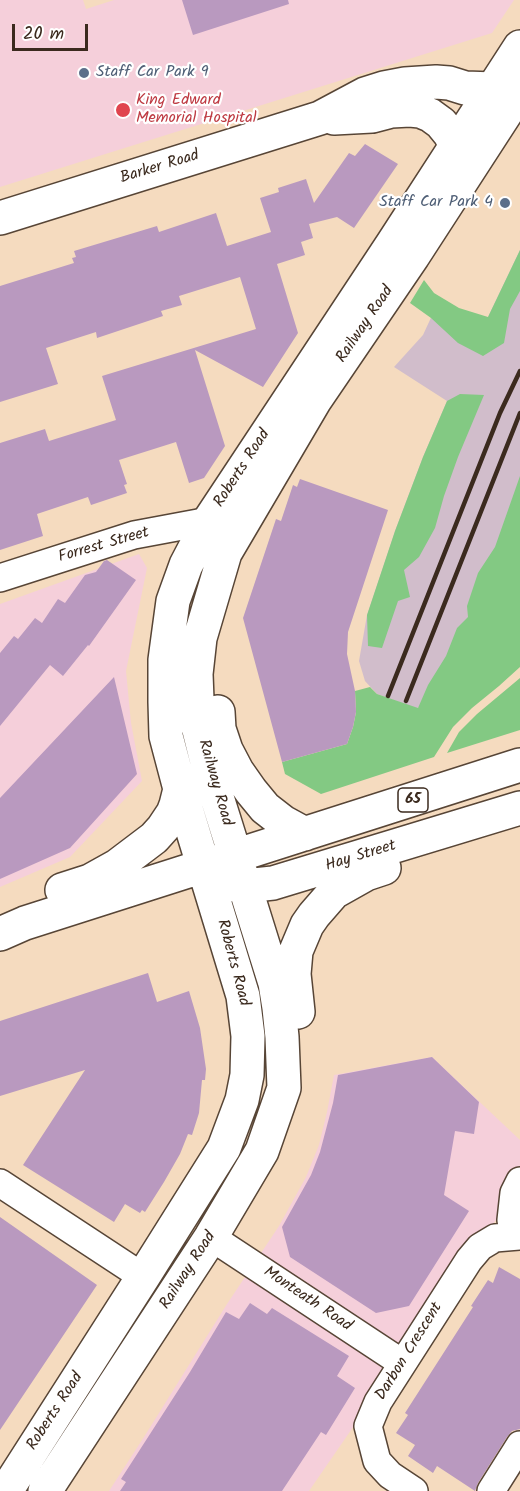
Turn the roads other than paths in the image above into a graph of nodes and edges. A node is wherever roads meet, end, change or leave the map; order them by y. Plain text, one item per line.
1 (520, 47) edge
2 (507, 90) edge
3 (320, 118) junction
4 (456, 146) junction
5 (0, 218) edge
6 (285, 406) joint
7 (209, 520) junction
8 (0, 578) edge
9 (200, 638) junction
10 (520, 765) edge
11 (180, 789) junction
12 (520, 808) edge
13 (305, 834) junction
14 (438, 834) junction
15 (204, 866) junction
16 (240, 871) junction
17 (13, 928) edge
18 (284, 1088) junction
19 (520, 1181) edge
20 (0, 1183) edge
21 (517, 1236) edge
22 (211, 1237) junction
23 (143, 1277) junction
24 (402, 1363) junction
25 (520, 1445) edge
26 (6, 1491) edge
27 (45, 1491) edge
28 (414, 1491) edge
29 (490, 1491) edge

1 - 2 main road, Railway Road
2 - 3 main road, Barker Road
2 - 4 main road, Railway Road
2 - 9 main road, Railway Road
3 - 4 main road, Barker Road
3 - 5 main road, Barker Road
4 - 6 main road, Railway Road
6 - 7 main road, Roberts Road
7 - 8 street, Forrest Street
7 - 11 main road, Roberts Road
9 - 13 main road
9 - 16 main road, Railway Road
10 - 13 main road, Hay Street / 65
11 - 15 main road, Roberts Road
11 - 17 main road
12 - 14 main road, Hay Street / 65
13 - 16 main road, Hay Street / 65
14 - 16 main road, Hay Street / 65
14 - 18 main road
15 - 16 main road, Hay Street / 65
15 - 17 main road, Hay Street / 65
15 - 23 main road, Roberts Road
16 - 18 main road, Railway Road
18 - 22 main road, Railway Road
19 - 21 street
20 - 23 street
21 - 24 street, Darbon Crescent
22 - 24 street, Monteath Road
22 - 27 main road, Railway Road
23 - 26 main road, Roberts Road
24 - 28 street, Darbon Crescent
25 - 29 street

